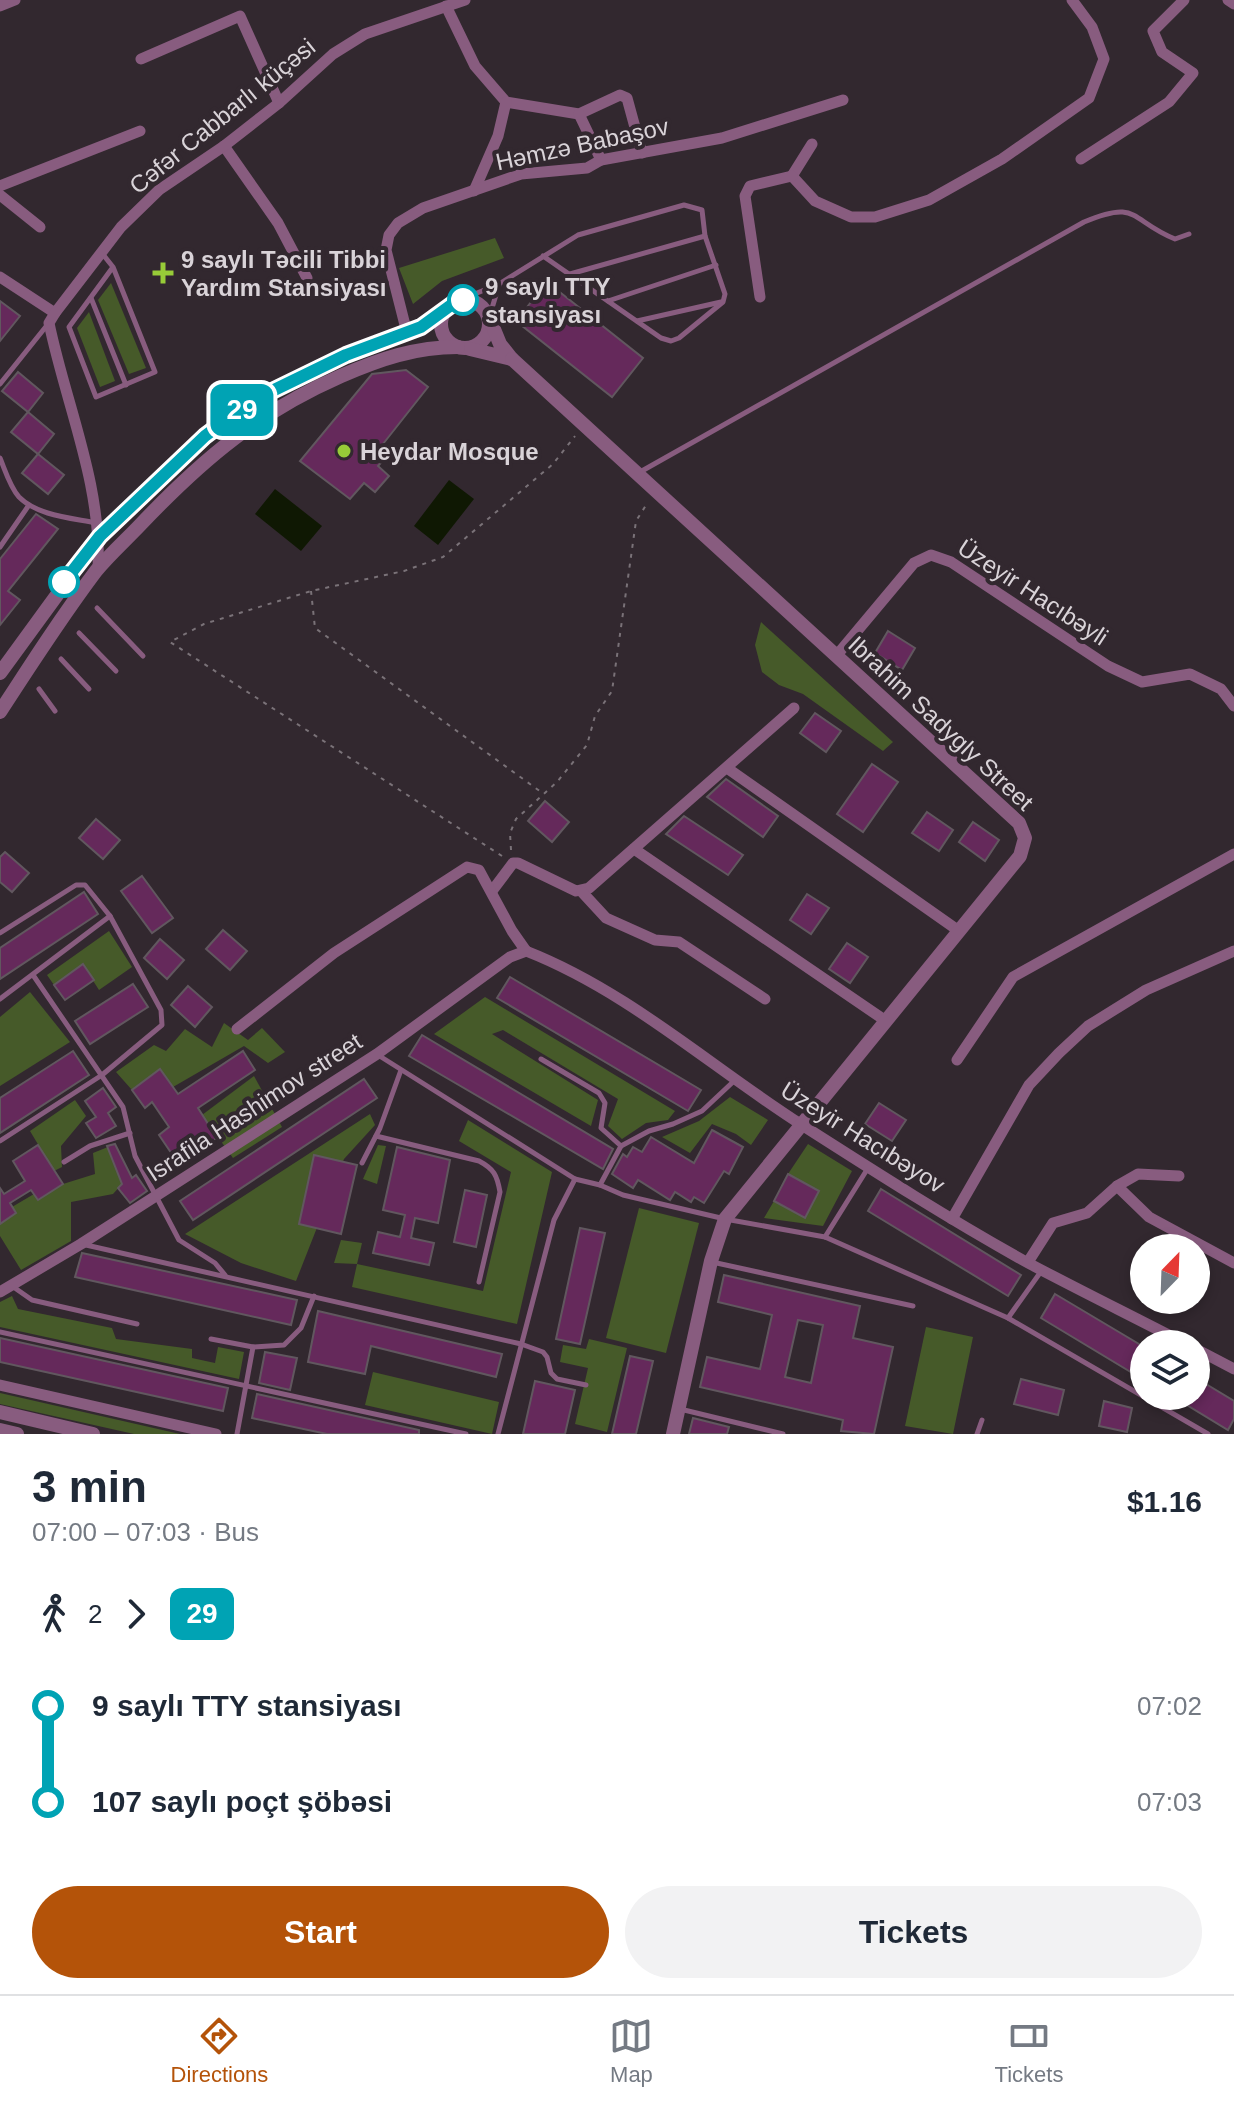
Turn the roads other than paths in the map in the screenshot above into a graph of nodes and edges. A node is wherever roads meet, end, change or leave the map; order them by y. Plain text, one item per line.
1 (15, 0) edge
2 (465, 0) edge
3 (1072, 0) edge
4 (1184, 0) edge
5 (1228, 0) edge
6 (1234, 4) edge
7 (0, 6) edge
8 (446, 6) junction
9 (141, 59) dead end
10 (843, 100) dead end
11 (506, 102) junction
12 (279, 103) junction
13 (579, 114) junction
14 (140, 131) dead end
15 (812, 144) dead end
16 (224, 146) junction
17 (642, 153) junction
18 (1081, 159) dead end
19 (601, 160) junction
20 (792, 176) junction
21 (0, 186) edge
22 (474, 191) junction
23 (0, 195) edge
24 (40, 227) dead end
25 (1189, 234) dead end
26 (705, 236) junction
27 (100, 251) junction
28 (543, 256) junction
29 (716, 265) junction
30 (113, 267) junction
31 (569, 274) junction
32 (307, 278) dead end
33 (1, 279) edge
34 (499, 284) junction
35 (760, 297) dead end
36 (91, 298) junction
37 (607, 301) junction
38 (723, 302) junction
39 (454, 303) junction
40 (52, 318) junction
41 (489, 318) junction
42 (636, 321) junction
43 (407, 333) junction
44 (461, 348) junction
45 (512, 359) junction
46 (0, 384) edge
47 (126, 385) junction
48 (0, 458) edge
49 (639, 473) junction
50 (29, 505) junction
51 (98, 529) junction
52 (0, 547) edge
53 (98, 569) junction
54 (97, 608) dead end
55 (79, 633) dead end
56 (837, 655) junction
57 (143, 656) dead end
58 (61, 659) dead end
59 (116, 671) dead end
60 (0, 673) edge
61 (39, 689) dead end
62 (89, 689) dead end
63 (1234, 706) edge
64 (794, 708) dead end
65 (55, 711) dead end
66 (0, 712) edge
67 (727, 768) junction
68 (634, 849) junction
69 (1234, 854) edge
70 (492, 891) junction
71 (582, 892) junction
72 (110, 916) junction
73 (959, 931) junction
74 (0, 933) edge
75 (526, 951) junction
76 (1234, 951) edge
77 (33, 975) junction
78 (0, 999) edge
79 (765, 999) dead end
80 (886, 1021) junction
81 (237, 1029) dead end
82 (377, 1054) junction
83 (541, 1059) dead end
84 (957, 1060) dead end
85 (401, 1070) junction
86 (102, 1075) junction
87 (734, 1080) junction
88 (801, 1125) junction
89 (130, 1133) junction
90 (376, 1136) junction
91 (0, 1141) edge
92 (621, 1146) junction
93 (64, 1162) dead end
94 (362, 1163) dead end
95 (868, 1167) junction
96 (1179, 1176) dead end
97 (575, 1179) junction
98 (600, 1185) junction
99 (1117, 1186) junction
100 (157, 1195) junction
101 (725, 1219) junction
102 (952, 1219) junction
103 (825, 1237) junction
104 (81, 1244) junction
105 (711, 1261) junction
106 (1028, 1262) junction
107 (1234, 1263) edge
108 (1042, 1270) junction
109 (227, 1276) junction
110 (479, 1282) dead end
111 (5, 1289) edge
112 (314, 1296) junction
113 (913, 1306) dead end
114 (1008, 1318) junction
115 (137, 1324) dead end
116 (1159, 1330) edge
117 (0, 1332) edge
118 (211, 1339) dead end
119 (521, 1344) junction
120 (253, 1347) junction
121 (1210, 1356) edge
122 (1234, 1369) edge
123 (0, 1385) edge
124 (586, 1385) dead end
125 (246, 1386) junction
126 (679, 1409) junction
127 (0, 1412) edge
128 (982, 1420) dead end
129 (0, 1430) edge
130 (17, 1434) edge
131 (93, 1434) edge
132 (216, 1434) edge
133 (237, 1434) edge
134 (466, 1434) edge
135 (498, 1434) edge
136 (673, 1434) edge
137 (783, 1434) edge
138 (977, 1434) edge
139 (1208, 1434) edge

1 - 7 street
2 - 8 street, Cəfər Cabbarlı küçəsi
3 - 20 street
4 - 18 street
5 - 6 street
8 - 11 street
8 - 12 street, Cəfər Cabbarlı küçəsi
9 - 12 street
10 - 17 street, Həmzə Babaşov
11 - 13 street
11 - 22 street
12 - 16 street, Cəfər Cabbarlı küçəsi
13 - 17 street
13 - 19 street
14 - 21 street
15 - 20 street
16 - 27 street, Cəfər Cabbarlı küçəsi
16 - 32 street
17 - 19 street, Həmzə Babaşov
19 - 22 street, Həmzə Babaşov
20 - 35 street
22 - 43 street, Həmzə Babaşov
23 - 24 street
25 - 49 lane
26 - 28 lane
26 - 29 lane
26 - 31 lane
27 - 30 lane
27 - 40 street, Cəfər Cabbarlı küçəsi
28 - 31 lane
28 - 34 lane
29 - 37 lane
29 - 38 lane
30 - 36 lane
30 - 47 lane
31 - 37 lane
33 - 40 street
34 - 39 lane
34 - 41 lane
36 - 47 lane
36 - 47 lane
37 - 42 lane
38 - 42 lane
38 - 42 lane
39 - 41 street
39 - 43 street
39 - 44 street
40 - 46 lane
40 - 51 street
41 - 44 street
41 - 45 street
43 - 51 street
44 - 45 street
44 - 53 street
45 - 49 street, Ibrahim Sadygly Street
48 - 50 lane
49 - 56 street, Ibrahim Sadygly Street
50 - 51 lane
50 - 52 lane
51 - 53 street
51 - 60 street
53 - 66 street
54 - 57 lane
55 - 59 lane
56 - 63 street, Üzeyir Hacıbəyli
56 - 73 street, Ibrahim Sadygly Street
58 - 62 lane
61 - 65 lane
64 - 67 street
67 - 68 street
67 - 73 street
68 - 71 street
68 - 80 street
69 - 84 street
70 - 71 street
70 - 75 street
70 - 81 street
71 - 79 street
72 - 74 lane
72 - 77 lane
72 - 86 lane
73 - 80 street, Ibrahim Sadygly Street
75 - 82 street, Israfila Hashimov street
75 - 87 street, Üzeyir Hacıbəyov
76 - 102 street
77 - 78 lane
77 - 86 lane
80 - 88 street, Ibrahim Sadygly Street
82 - 85 lane
82 - 100 street, Israfila Hashimov street
83 - 92 lane
85 - 90 lane
85 - 97 lane
86 - 89 lane
86 - 91 lane
87 - 88 street, Üzeyir Hacıbəyov
87 - 92 lane
88 - 95 street, Üzeyir Hacıbəyov
88 - 101 street, Ibrahim Sadygly Street
89 - 93 lane
89 - 100 lane
90 - 94 lane
90 - 110 lane
92 - 98 lane
95 - 102 street, Üzeyir Hacıbəyov
95 - 103 lane
96 - 99 street
97 - 98 lane
97 - 119 lane
98 - 101 lane
99 - 106 street
99 - 107 street
100 - 104 street, Israfila Hashimov street
100 - 109 lane
101 - 103 lane
101 - 105 street, Ibrahim Sadygly Street
102 - 106 street, Üzeyir Hacıbəyov
103 - 114 lane
104 - 109 lane
104 - 111 street, Israfila Hashimov street
105 - 113 lane
105 - 126 street, Ibrahim Sadygly Street
106 - 108 street, Üzeyir Hacıbəyov
108 - 114 lane
108 - 116 street, Üzeyir Hacıbəyov
109 - 112 lane
111 - 115 lane
112 - 119 lane
112 - 120 lane
114 - 139 lane
117 - 125 lane
118 - 120 lane
119 - 124 lane
119 - 135 lane
120 - 125 lane
121 - 122 street
123 - 132 street
125 - 133 lane
125 - 134 lane
126 - 136 street, Ibrahim Sadygly Street
126 - 137 lane
127 - 131 street
128 - 138 lane
129 - 130 street

